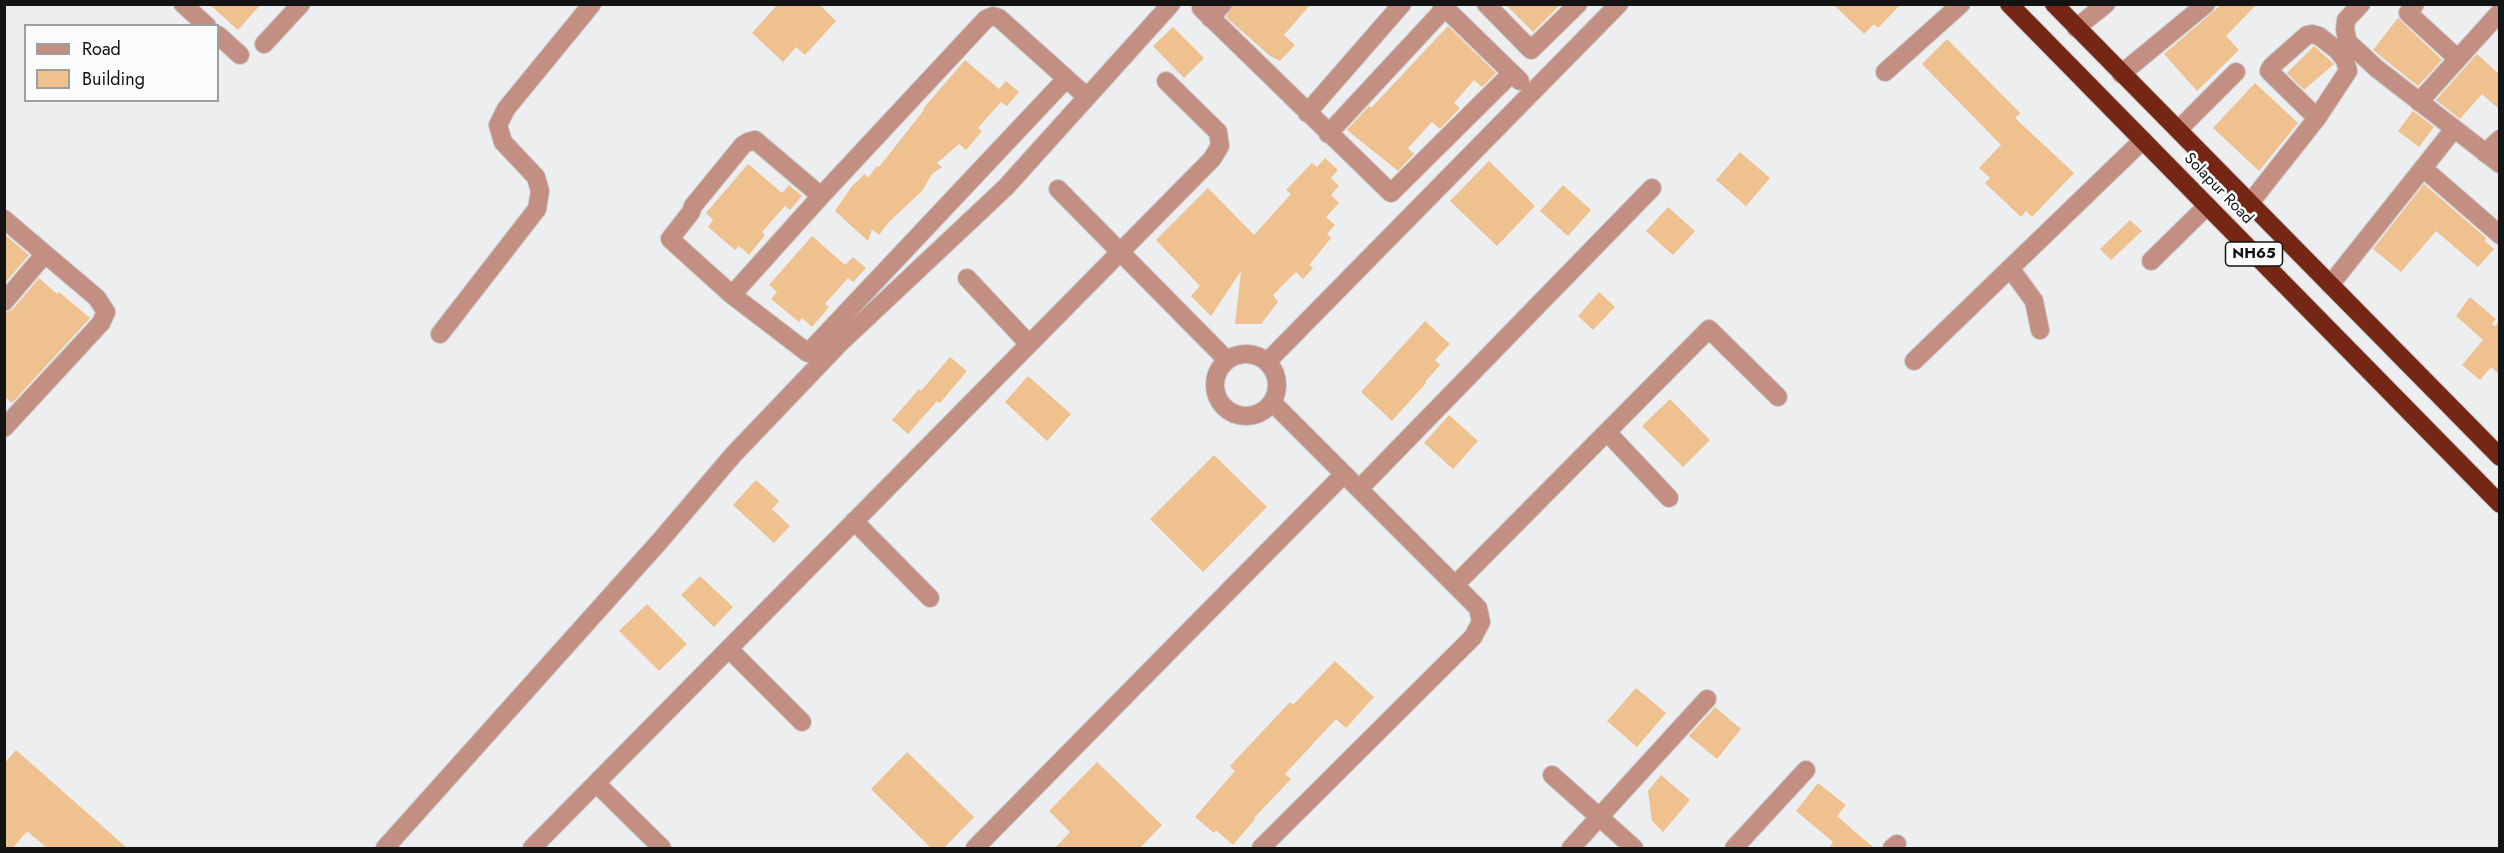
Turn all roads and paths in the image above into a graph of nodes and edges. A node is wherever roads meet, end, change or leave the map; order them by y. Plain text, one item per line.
1 (183, 4) edge
2 (301, 4) edge
3 (592, 4) edge
4 (1171, 4) edge
5 (1223, 4) edge
6 (1402, 4) edge
7 (1486, 4) edge
8 (1578, 4) edge
9 (1620, 4) edge
10 (1961, 4) edge
11 (2009, 4) edge
12 (2054, 4) edge
13 (2106, 4) edge
14 (2206, 4) edge
15 (2361, 4) edge
16 (2415, 4) edge
17 (1443, 6) edge
18 (2499, 12) edge
19 (205, 24) edge
20 (2076, 28) junction
21 (219, 36) edge
22 (264, 44) dead end
23 (240, 55) dead end
24 (2457, 58) junction
25 (1885, 72) dead end
26 (2236, 72) dead end
27 (1512, 74) junction
28 (2121, 74) junction
29 (1066, 79) junction
30 (1166, 81) dead end
31 (1532, 92) junction
32 (1087, 97) junction
33 (2419, 102) junction
34 (1306, 113) junction
35 (2317, 118) junction
36 (2454, 129) junction
37 (2178, 130) junction
38 (1328, 134) junction
39 (2499, 139) edge
40 (2143, 140) junction
41 (2492, 158) edge
42 (2424, 169) junction
43 (1652, 188) dead end
44 (1058, 189) dead end
45 (821, 196) junction
46 (2250, 203) junction
47 (2207, 206) junction
48 (4, 219) edge
49 (2499, 236) edge
50 (1120, 252) junction
51 (44, 255) junction
52 (2151, 261) dead end
53 (2010, 268) junction
54 (967, 278) dead end
55 (2330, 285) junction
56 (732, 295) junction
57 (4, 302) edge
58 (2040, 330) dead end
59 (440, 334) dead end
60 (839, 344) junction
61 (1029, 344) junction
62 (808, 353) junction
63 (1227, 360) junction
64 (1914, 361) dead end
65 (1267, 362) junction
66 (1778, 397) dead end
67 (1272, 402) junction
68 (4, 428) edge
69 (1607, 432) junction
70 (2499, 457) edge
71 (1344, 474) junction
72 (1359, 489) junction
73 (1669, 498) dead end
74 (2499, 504) edge
75 (854, 521) junction
76 (1455, 585) junction
77 (930, 598) dead end
78 (729, 649) junction
79 (1707, 699) dead end
80 (802, 722) dead end
81 (1806, 770) dead end
82 (1552, 775) dead end
83 (596, 783) junction
84 (1599, 818) junction
85 (385, 849) edge
86 (532, 849) edge
87 (662, 849) edge
88 (975, 849) edge
89 (1261, 849) edge
90 (1571, 849) edge
91 (1634, 849) edge
92 (1734, 849) edge

1 - 19 street
2 - 22 street
3 - 59 street
4 - 32 street
5 - 34 street
6 - 34 street
7 - 8 street
9 - 31 street
10 - 25 street
11 - 40 highway, Solapur Road / NH65
12 - 20 highway, Solapur Road / NH65
13 - 20 street
14 - 28 street
15 - 33 street
16 - 24 street
17 - 27 street
17 - 38 street
18 - 24 street
20 - 28 highway, Solapur Road / NH65
21 - 23 street
24 - 33 street
26 - 37 street
27 - 31 street
27 - 38 street
28 - 37 highway, Solapur Road / NH65
29 - 32 street
29 - 45 street
29 - 62 street
30 - 50 street
31 - 65 street
32 - 60 street
33 - 36 street
34 - 38 street
35 - 35 street
35 - 46 street
36 - 41 street
36 - 42 street
37 - 46 highway, Solapur Road / NH65
39 - 41 street
40 - 47 highway, Solapur Road / NH65
40 - 53 street
42 - 49 street
42 - 55 street
43 - 72 street
44 - 50 street
45 - 56 street
45 - 56 street
46 - 55 highway, Solapur Road / NH65
47 - 52 street
47 - 74 highway, Solapur Road / NH65
48 - 51 street
50 - 61 street
50 - 63 street
51 - 57 street
51 - 68 street
53 - 58 street
53 - 64 street
54 - 61 street
55 - 70 highway, Solapur Road / NH65
56 - 62 street
60 - 62 street
60 - 85 street
61 - 75 street
63 - 65 street
63 - 67 street
65 - 67 street
66 - 69 street
67 - 71 street
69 - 73 street
69 - 76 street
71 - 72 street
71 - 88 street
72 - 76 street
75 - 77 street
75 - 78 street
76 - 89 street
78 - 80 street
78 - 83 street
79 - 84 street
81 - 92 street
82 - 84 street
83 - 86 street
83 - 87 street
84 - 90 street
84 - 91 street

